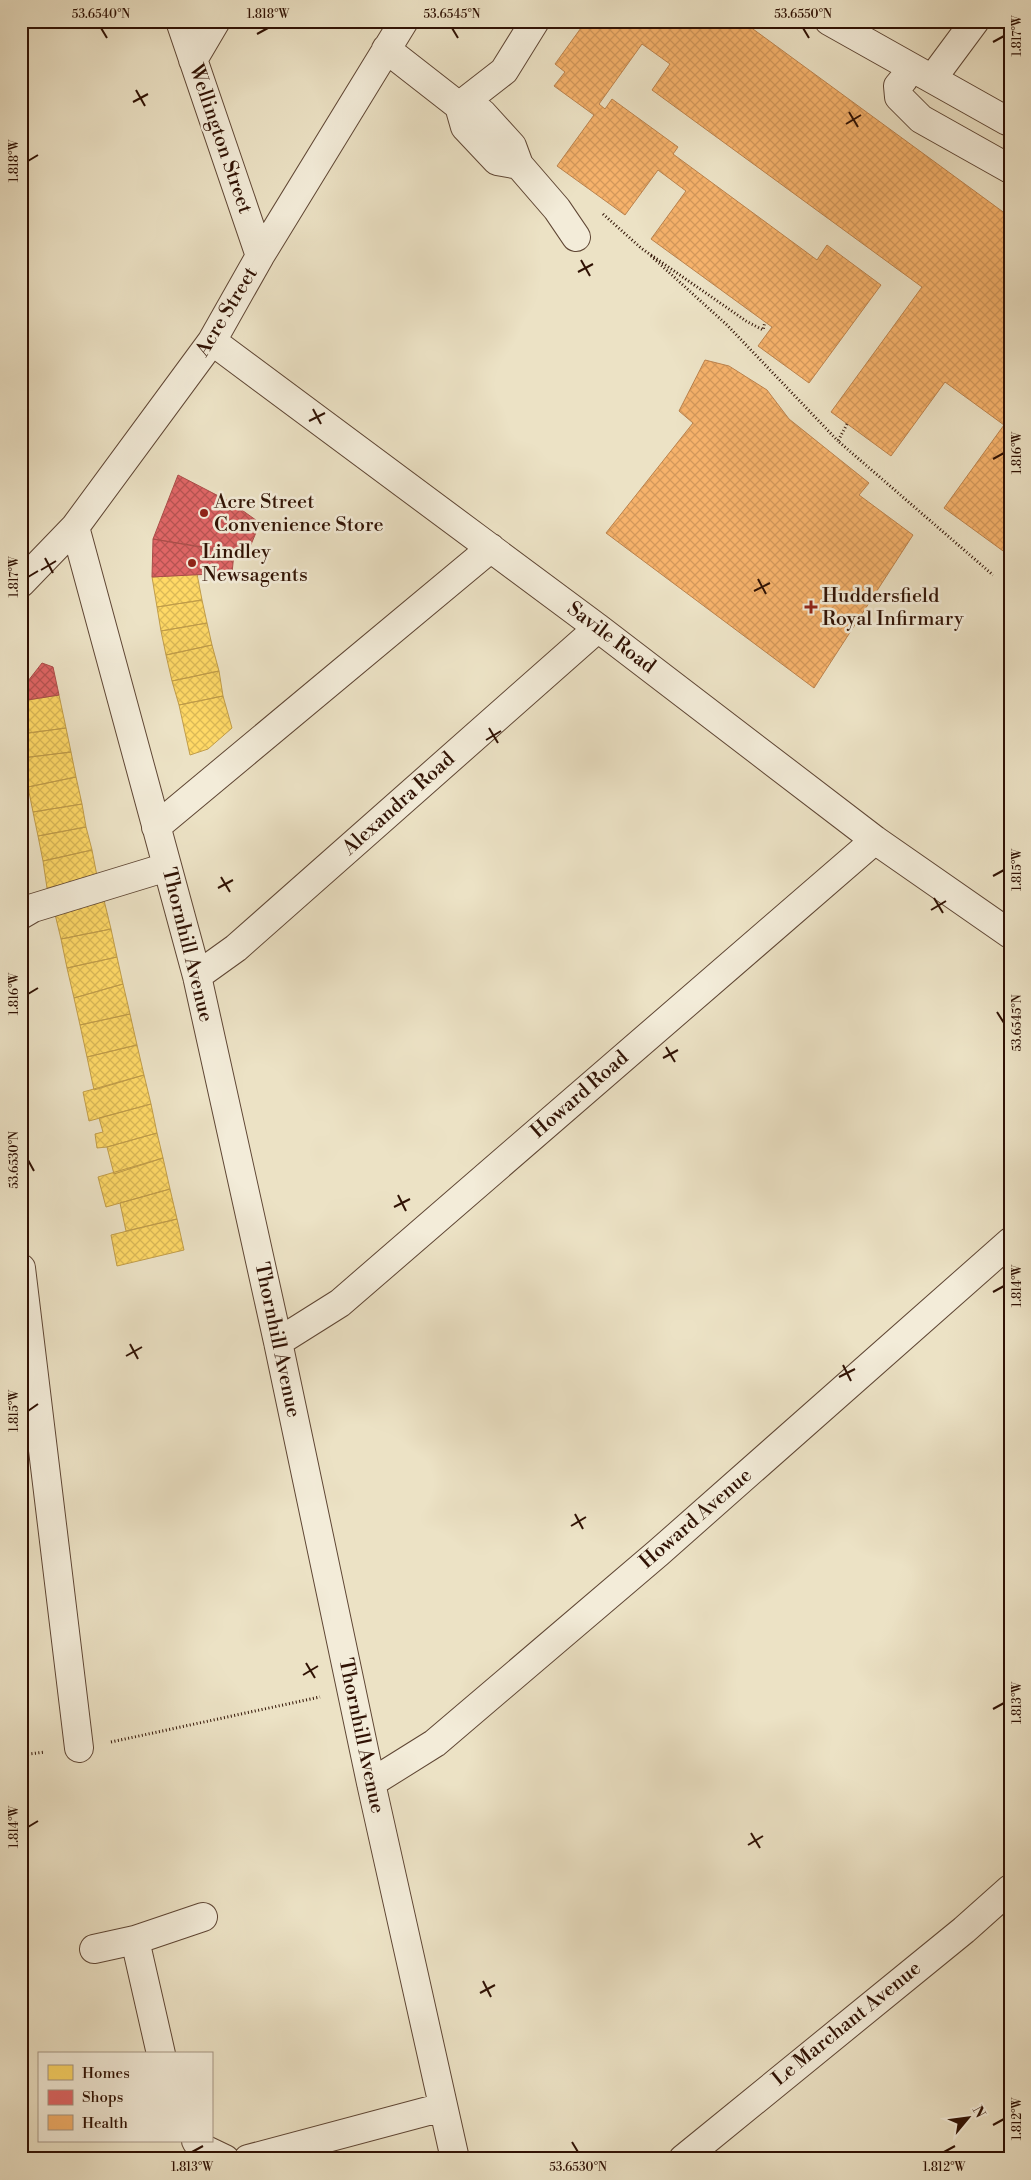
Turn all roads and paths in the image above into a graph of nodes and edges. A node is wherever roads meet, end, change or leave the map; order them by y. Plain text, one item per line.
1 (180, 21) edge
2 (216, 21) edge
3 (404, 21) edge
4 (535, 21) edge
5 (829, 21) edge
6 (975, 21) edge
7 (386, 49) junction
8 (193, 60) junction
9 (903, 80) dead end
10 (932, 80) junction
11 (459, 106) junction
12 (1010, 116) edge
13 (1010, 169) edge
14 (598, 209) dead end
15 (576, 237) dead end
16 (641, 248) junction
17 (260, 256) junction
18 (765, 322) dead end
19 (212, 341) junction
20 (847, 424) dead end
21 (838, 441) junction
22 (75, 527) junction
23 (491, 548) junction
24 (993, 575) dead end
25 (21, 583) edge
26 (598, 628) junction
27 (156, 827) junction
28 (875, 840) junction
29 (167, 867) junction
30 (21, 915) edge
31 (1010, 934) edge
32 (197, 976) junction
33 (1010, 1242) edge
34 (21, 1268) edge
35 (278, 1342) junction
36 (351, 1690) junction
37 (79, 1748) junction
38 (21, 1755) edge
39 (371, 1783) junction
40 (1010, 1889) edge
41 (203, 1918) dead end
42 (135, 1940) junction
43 (94, 1949) dead end
44 (161, 2052) edge
45 (443, 2107) junction
46 (197, 2142) edge
47 (225, 2159) edge
48 (248, 2159) edge
49 (455, 2159) edge
50 (683, 2159) edge

1 - 8 street, Wellington Street
2 - 8 street
3 - 7 street, Acre Street
4 - 11 street
5 - 10 street
6 - 10 street
7 - 11 street
7 - 17 street, Acre Street
8 - 17 street, Wellington Street
9 - 13 street
10 - 12 street
11 - 15 street
14 - 16 path
16 - 18 path
16 - 21 path
17 - 19 street, Acre Street
19 - 22 street, Acre Street
19 - 23 street, Savile Road
20 - 21 path
21 - 24 path
22 - 25 street, Acre Street
22 - 27 street, Thornhill Avenue
23 - 26 street, Savile Road
23 - 27 street
26 - 28 street, Savile Road
26 - 32 street, Alexandra Road
27 - 29 street, Thornhill Avenue
28 - 31 street, Savile Road
28 - 35 street, Howard Road
29 - 30 street
29 - 32 street, Thornhill Avenue
32 - 35 street, Thornhill Avenue
33 - 39 street, Howard Avenue
34 - 37 street
35 - 36 street, Thornhill Avenue
36 - 37 path
36 - 39 street, Thornhill Avenue
37 - 38 path
39 - 45 street, Thornhill Avenue
40 - 50 street, Le Marchant Avenue
41 - 42 street
42 - 43 street
42 - 44 street
45 - 48 street
45 - 49 street, Thornhill Avenue
46 - 47 street

